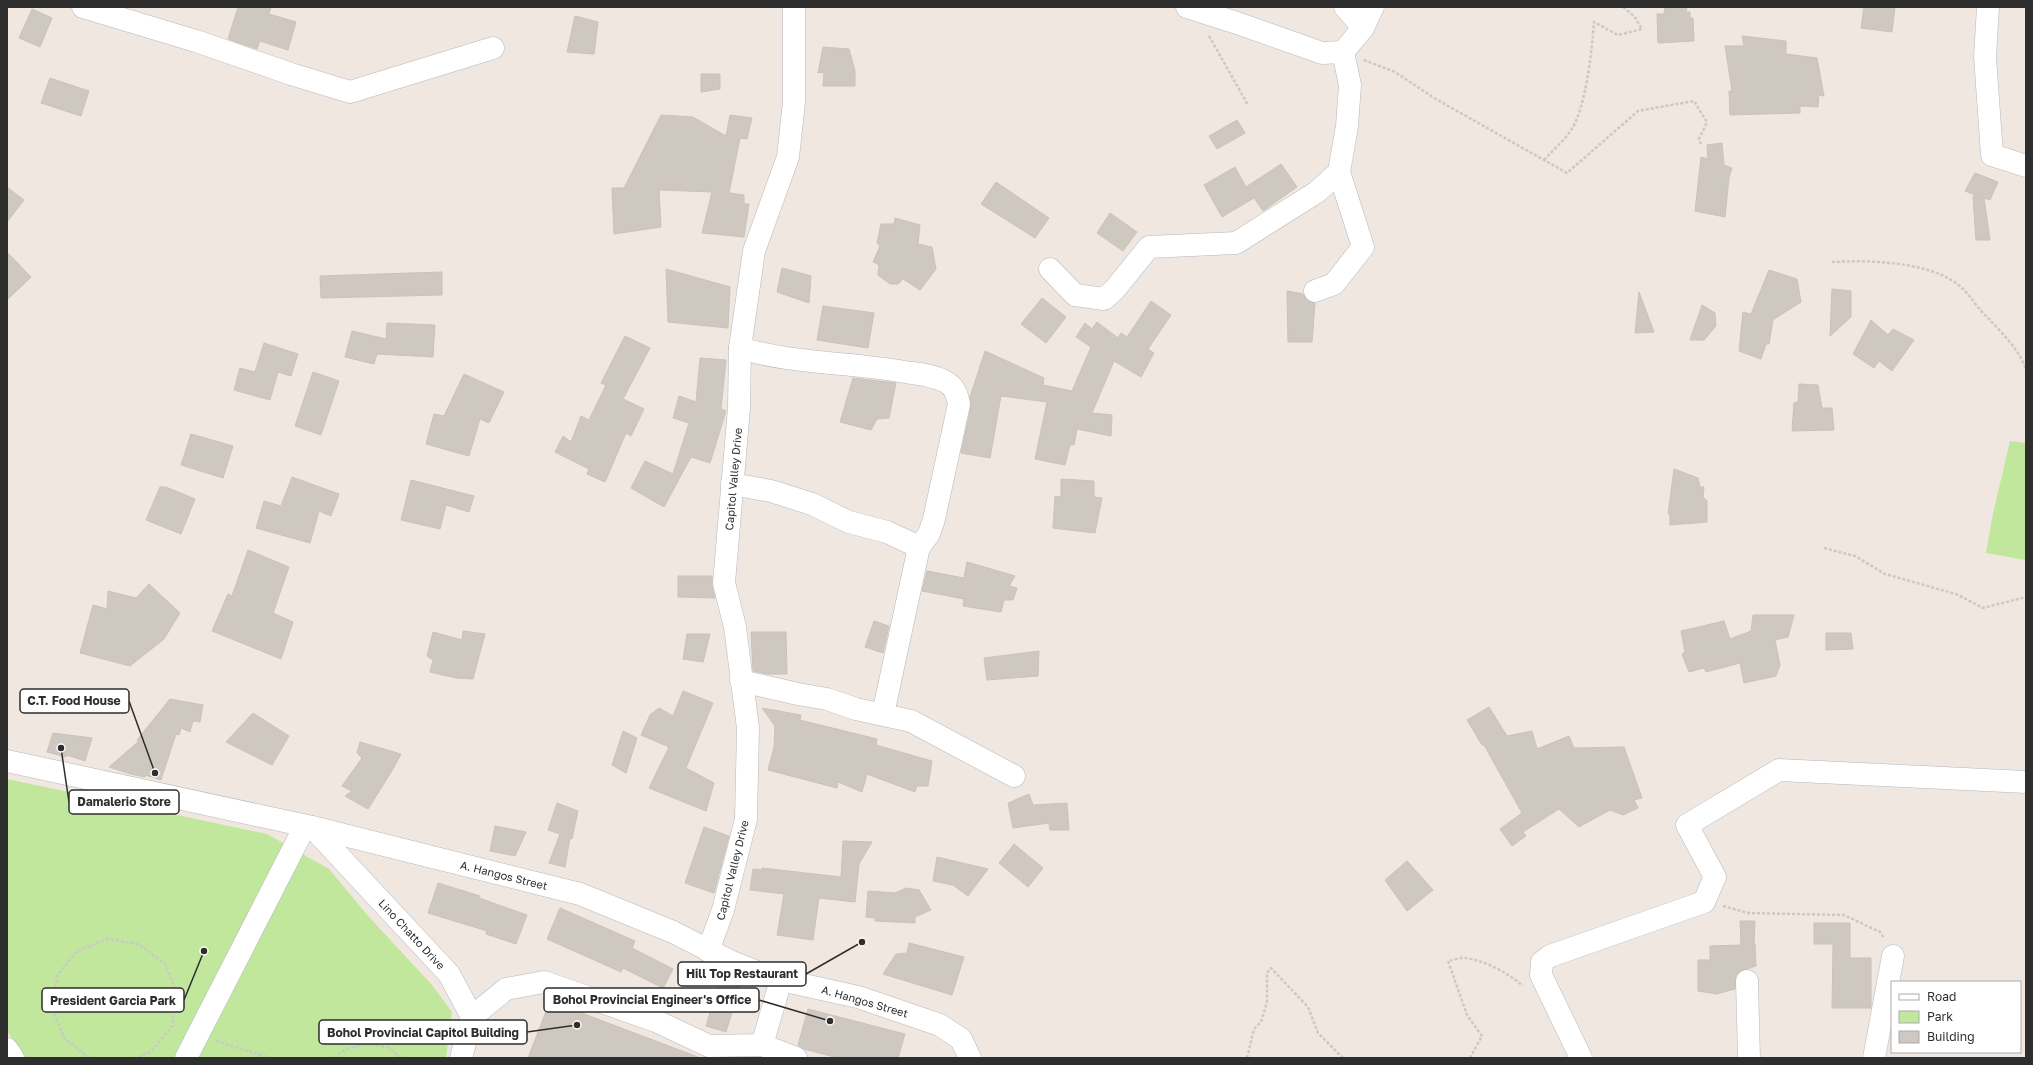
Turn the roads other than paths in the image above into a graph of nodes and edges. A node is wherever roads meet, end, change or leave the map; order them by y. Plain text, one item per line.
1 (82, 7) edge
2 (794, 7) edge
3 (1345, 7) edge
4 (1373, 7) edge
5 (1988, 7) edge
6 (1190, 8) edge
7 (1363, 28) junction
8 (493, 48) dead end
9 (1343, 52) junction
10 (2026, 166) edge
11 (1339, 172) junction
12 (1050, 269) dead end
13 (1315, 291) dead end
14 (740, 348) junction
15 (732, 484) junction
16 (919, 547) junction
17 (740, 681) junction
18 (883, 714) junction
19 (7, 761) edge
20 (1014, 776) dead end
21 (2026, 782) edge
22 (308, 827) junction
23 (708, 950) junction
24 (1893, 956) road end
25 (781, 980) junction
26 (1747, 981) dead end
27 (472, 1017) junction
28 (762, 1045) junction
29 (7, 1049) edge
30 (13, 1058) edge
31 (186, 1058) edge
32 (461, 1058) edge
33 (796, 1058) edge
34 (970, 1058) edge
35 (1581, 1058) edge
36 (1749, 1058) edge
37 (1874, 1058) edge

1 - 8 street
2 - 14 street, Capitol Valley Drive
3 - 7 street
4 - 7 street
5 - 10 street
6 - 9 street
7 - 9 street
9 - 11 street
11 - 12 street
11 - 13 street
14 - 15 street, Capitol Valley Drive
14 - 16 street
15 - 16 street
15 - 17 street, Capitol Valley Drive
16 - 18 street
17 - 18 street
17 - 23 street, Capitol Valley Drive
18 - 20 street
19 - 22 street, A. Hangos Street
21 - 35 street
22 - 23 street, A. Hangos Street
22 - 27 street, Lino Chatto Drive
22 - 31 street
23 - 25 street, A. Hangos Street
24 - 37 street
25 - 28 street
25 - 34 street, A. Hangos Street
26 - 36 street
27 - 28 street
27 - 32 street
28 - 33 street
29 - 30 street

